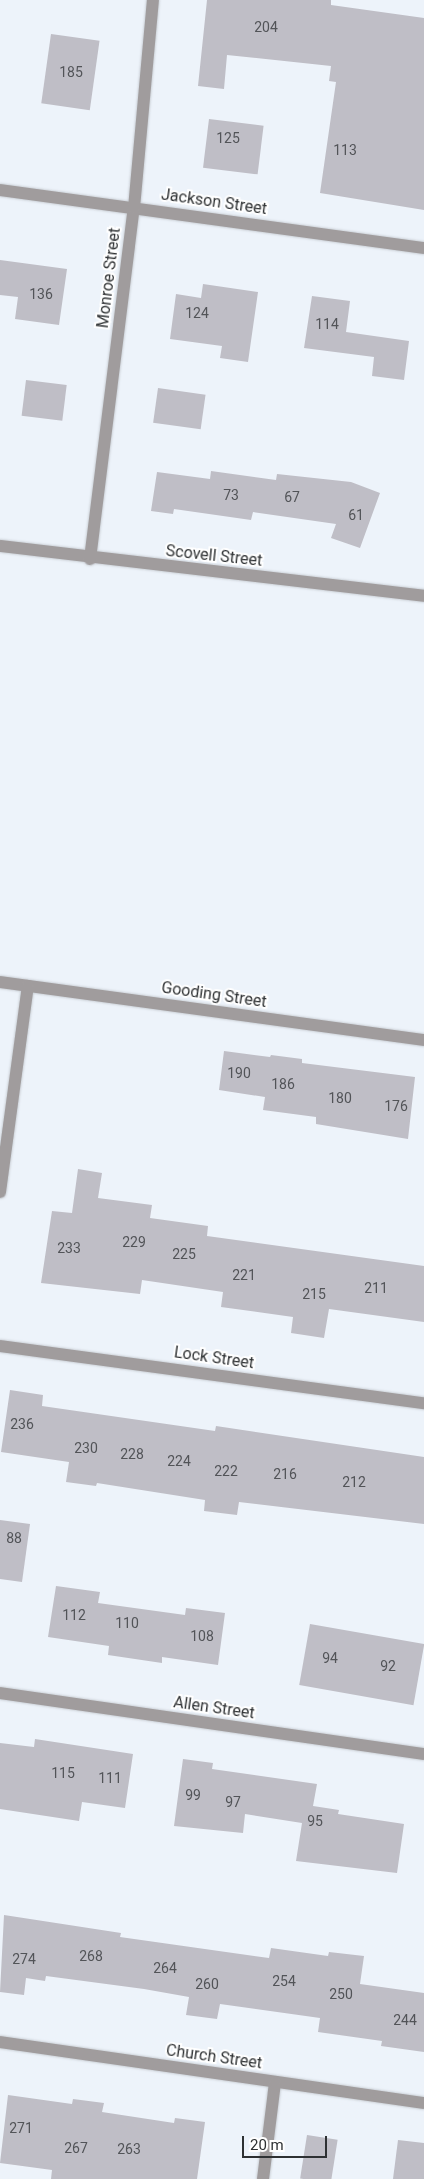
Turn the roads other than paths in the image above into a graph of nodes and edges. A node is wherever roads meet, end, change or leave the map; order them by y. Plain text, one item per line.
1 (153, 0) edge
2 (0, 190) edge
3 (134, 208) junction
4 (424, 248) edge
5 (0, 546) edge
6 (90, 559) junction
7 (424, 596) edge
8 (0, 982) edge
9 (28, 986) junction
10 (424, 1040) edge
11 (0, 1192) edge
12 (0, 1346) edge
13 (424, 1403) edge
14 (0, 1693) edge
15 (424, 1754) edge
16 (0, 2042) edge
17 (275, 2083) junction
18 (424, 2102) edge
19 (263, 2179) edge

1 - 3 street, Monroe Street
2 - 3 street, Jackson Street
3 - 4 street, Jackson Street
3 - 6 street, Monroe Street
5 - 6 street, Scovell Street
6 - 7 street, Scovell Street
8 - 9 street, Gooding Street
9 - 10 street, Gooding Street
9 - 11 street
12 - 13 street, Lock Street
14 - 15 street, Allen Street
16 - 17 street, Church Street
17 - 18 street, Church Street
17 - 19 street

